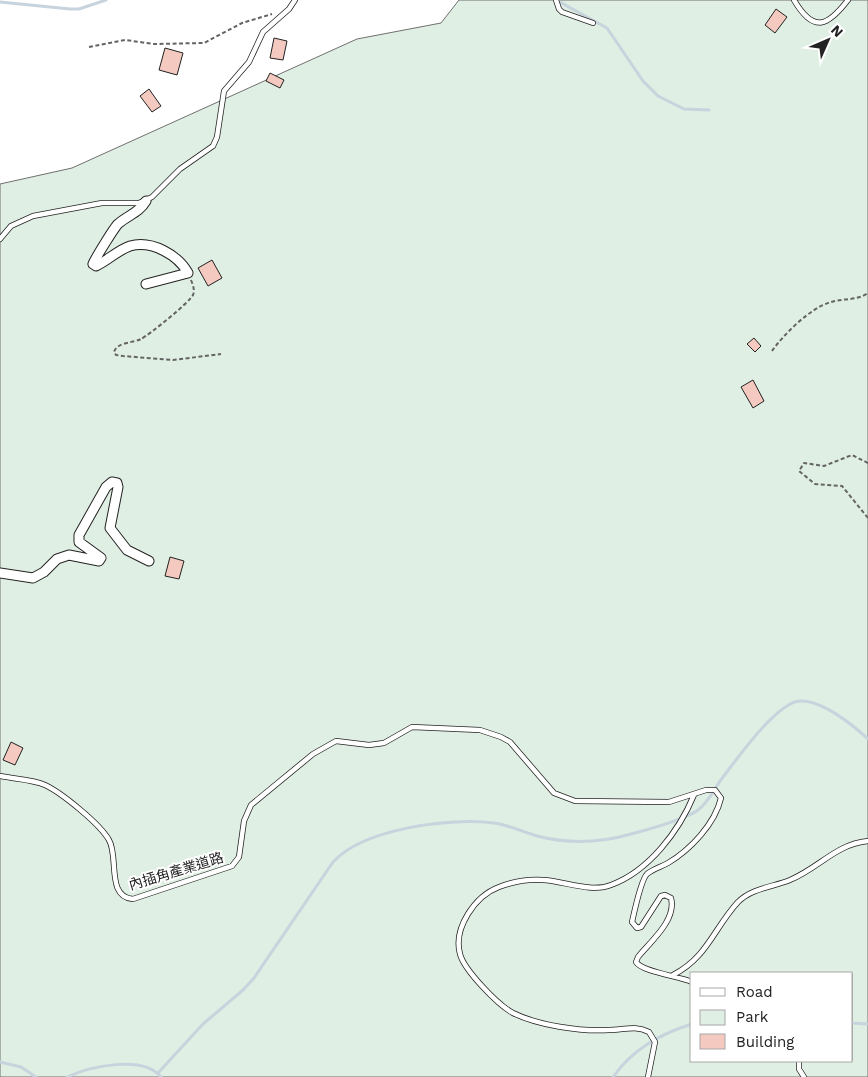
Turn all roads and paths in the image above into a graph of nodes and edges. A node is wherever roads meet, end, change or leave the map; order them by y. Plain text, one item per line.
1 (295, 0) edge
2 (556, 0) edge
3 (794, 0) edge
4 (848, 0) edge
5 (282, 14) junction
6 (593, 23) dead end
7 (89, 46) dead end
8 (146, 201) junction
9 (0, 239) edge
10 (188, 274) junction
11 (146, 284) dead end
12 (868, 293) edge
13 (772, 351) dead end
14 (221, 354) dead end
15 (868, 463) edge
16 (868, 518) edge
17 (149, 561) dead end
18 (0, 573) edge
19 (0, 776) edge
20 (694, 795) junction
21 (868, 841) edge
22 (673, 975) junction
23 (690, 981) edge
24 (799, 1062) edge
25 (648, 1077) edge
26 (804, 1077) edge

1 - 5 lane
2 - 6 lane
3 - 4 lane
5 - 7 path
5 - 8 lane
8 - 9 lane
8 - 10 street
10 - 11 street
10 - 14 path
12 - 13 path
15 - 16 path
17 - 18 street
19 - 20 lane, 內插角產業道路
20 - 22 lane
20 - 25 lane
21 - 22 lane
22 - 23 lane
24 - 26 lane

